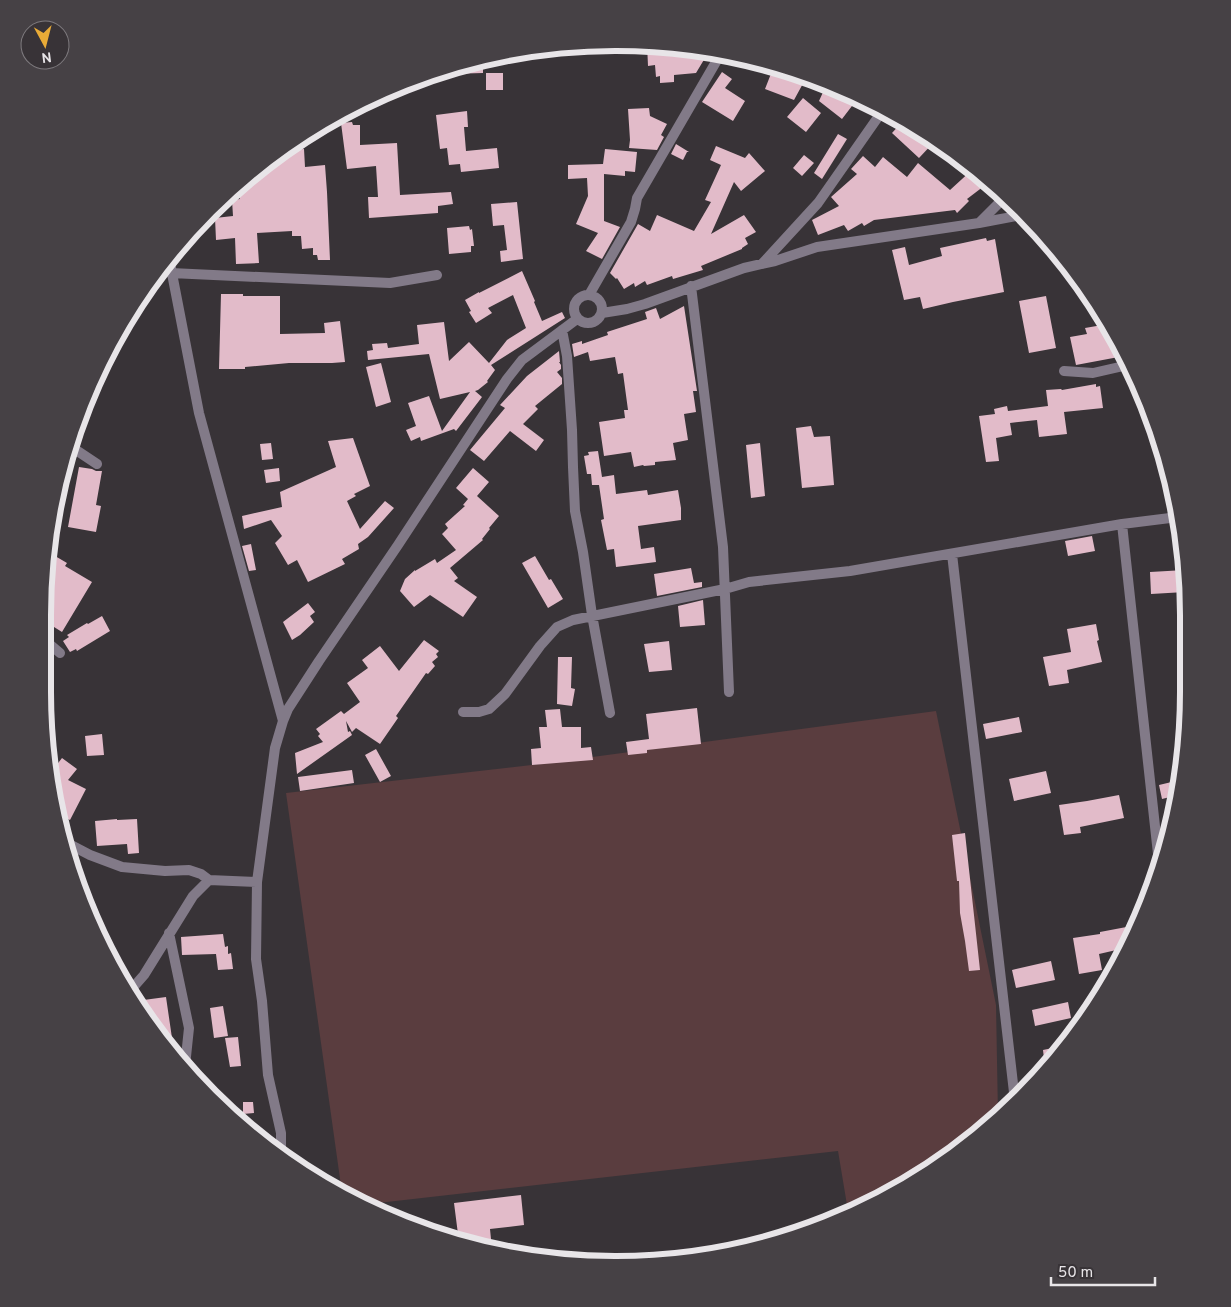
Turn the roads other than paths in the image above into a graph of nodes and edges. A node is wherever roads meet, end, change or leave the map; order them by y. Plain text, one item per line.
1 (717, 61) edge
2 (879, 116) edge
3 (1000, 203) edge
4 (1014, 217) edge
5 (980, 223) junction
6 (762, 264) junction
7 (170, 269) edge
8 (168, 272) edge
9 (171, 273) junction
10 (438, 275) dead end
11 (691, 286) junction
12 (589, 295) junction
13 (602, 313) junction
14 (577, 319) junction
15 (562, 330) junction
16 (1122, 366) edge
17 (1064, 371) dead end
18 (76, 450) edge
19 (97, 464) dead end
20 (1171, 517) edge
21 (1122, 524) junction
22 (952, 554) junction
23 (724, 589) junction
24 (592, 615) junction
25 (51, 646) edge
26 (60, 653) dead end
27 (729, 692) dead end
28 (463, 712) dead end
29 (610, 713) dead end
30 (283, 721) junction
31 (72, 846) edge
32 (1157, 849) edge
33 (209, 880) junction
34 (257, 882) junction
35 (170, 933) junction
36 (134, 986) edge
37 (186, 1058) edge
38 (1014, 1090) edge
39 (281, 1146) edge

1 - 12 street
2 - 6 street
3 - 5 street
4 - 5 street
5 - 6 street
6 - 11 street
7 - 9 street
8 - 9 street
9 - 10 street
9 - 30 street
11 - 13 street
11 - 23 street
12 - 13 street
12 - 14 street
13 - 14 street
14 - 15 street
15 - 24 street
15 - 30 street
16 - 17 street
18 - 19 street
20 - 21 street
21 - 22 street
21 - 32 street
22 - 23 street
22 - 38 street
23 - 24 street
23 - 27 street
24 - 28 street
24 - 29 street
25 - 26 street
30 - 34 street
31 - 33 street
33 - 34 street
33 - 35 street
34 - 39 street
35 - 36 street
35 - 37 street

